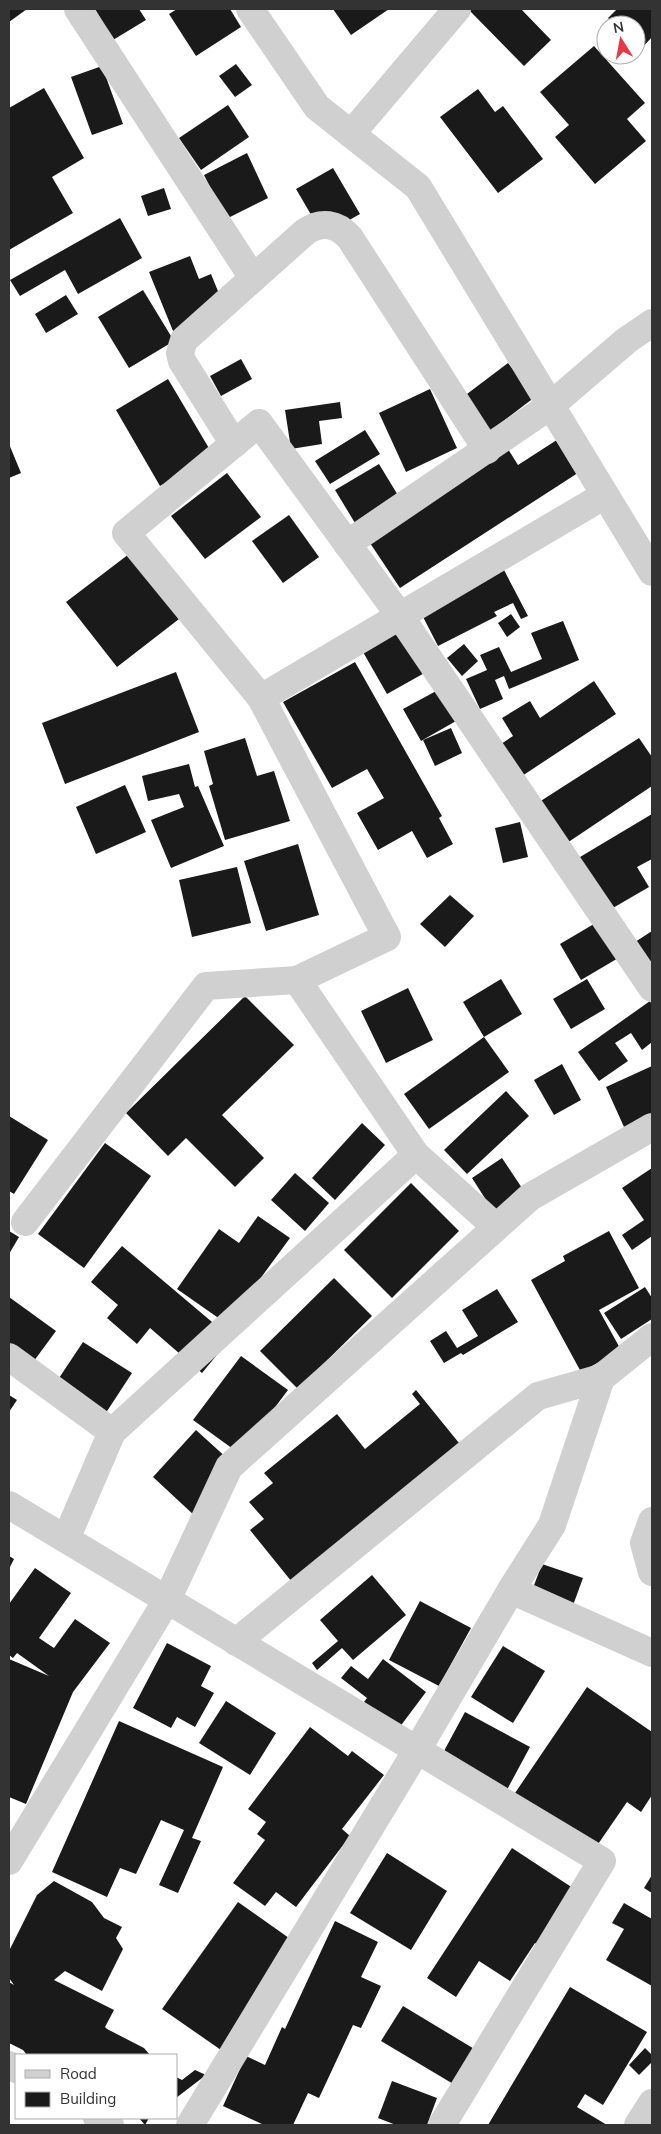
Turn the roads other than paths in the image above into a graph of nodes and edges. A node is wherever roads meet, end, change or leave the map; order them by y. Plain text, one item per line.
1 (78, 9) edge
2 (250, 9) edge
3 (457, 9) edge
4 (351, 134) junction
5 (253, 278) junction
6 (652, 323) edge
7 (550, 406) junction
8 (234, 444) junction
9 (487, 450) junction
10 (605, 495) junction
11 (347, 544) junction
12 (652, 572) edge
13 (400, 616) junction
14 (261, 698) junction
15 (297, 980) junction
16 (652, 988) edge
17 (652, 1127) edge
18 (416, 1155) junction
19 (25, 1222) dead end
20 (496, 1227) junction
21 (652, 1337) edge
22 (9, 1357) edge
23 (601, 1378) junction
24 (112, 1432) junction
25 (9, 1505) edge
26 (652, 1521) edge
27 (66, 1539) junction
28 (652, 1572) edge
29 (511, 1590) junction
30 (167, 1600) junction
31 (236, 1642) junction
32 (652, 1653) edge
33 (417, 1750) junction
34 (9, 1861) edge
35 (652, 2103) edge
36 (99, 2119) edge
37 (110, 2125) edge
38 (190, 2125) edge
39 (442, 2125) edge
40 (638, 2125) edge

1 - 5 street
2 - 4 street
3 - 4 street
4 - 7 street
5 - 8 street
5 - 9 street
6 - 7 street
7 - 9 street
7 - 10 street
8 - 11 street
8 - 14 street
9 - 11 street
10 - 12 street
10 - 13 street
11 - 13 street
13 - 14 street
13 - 16 street
14 - 15 street
15 - 18 street
15 - 19 street
17 - 20 street
18 - 20 street
18 - 24 street
20 - 30 street
21 - 23 street
22 - 24 street
23 - 29 street
23 - 31 street
24 - 27 street
25 - 27 street
26 - 28 street
27 - 30 street
29 - 32 street
29 - 33 street
30 - 31 street
30 - 34 street
31 - 33 street
33 - 38 street
33 - 39 street
35 - 40 street
36 - 37 street

